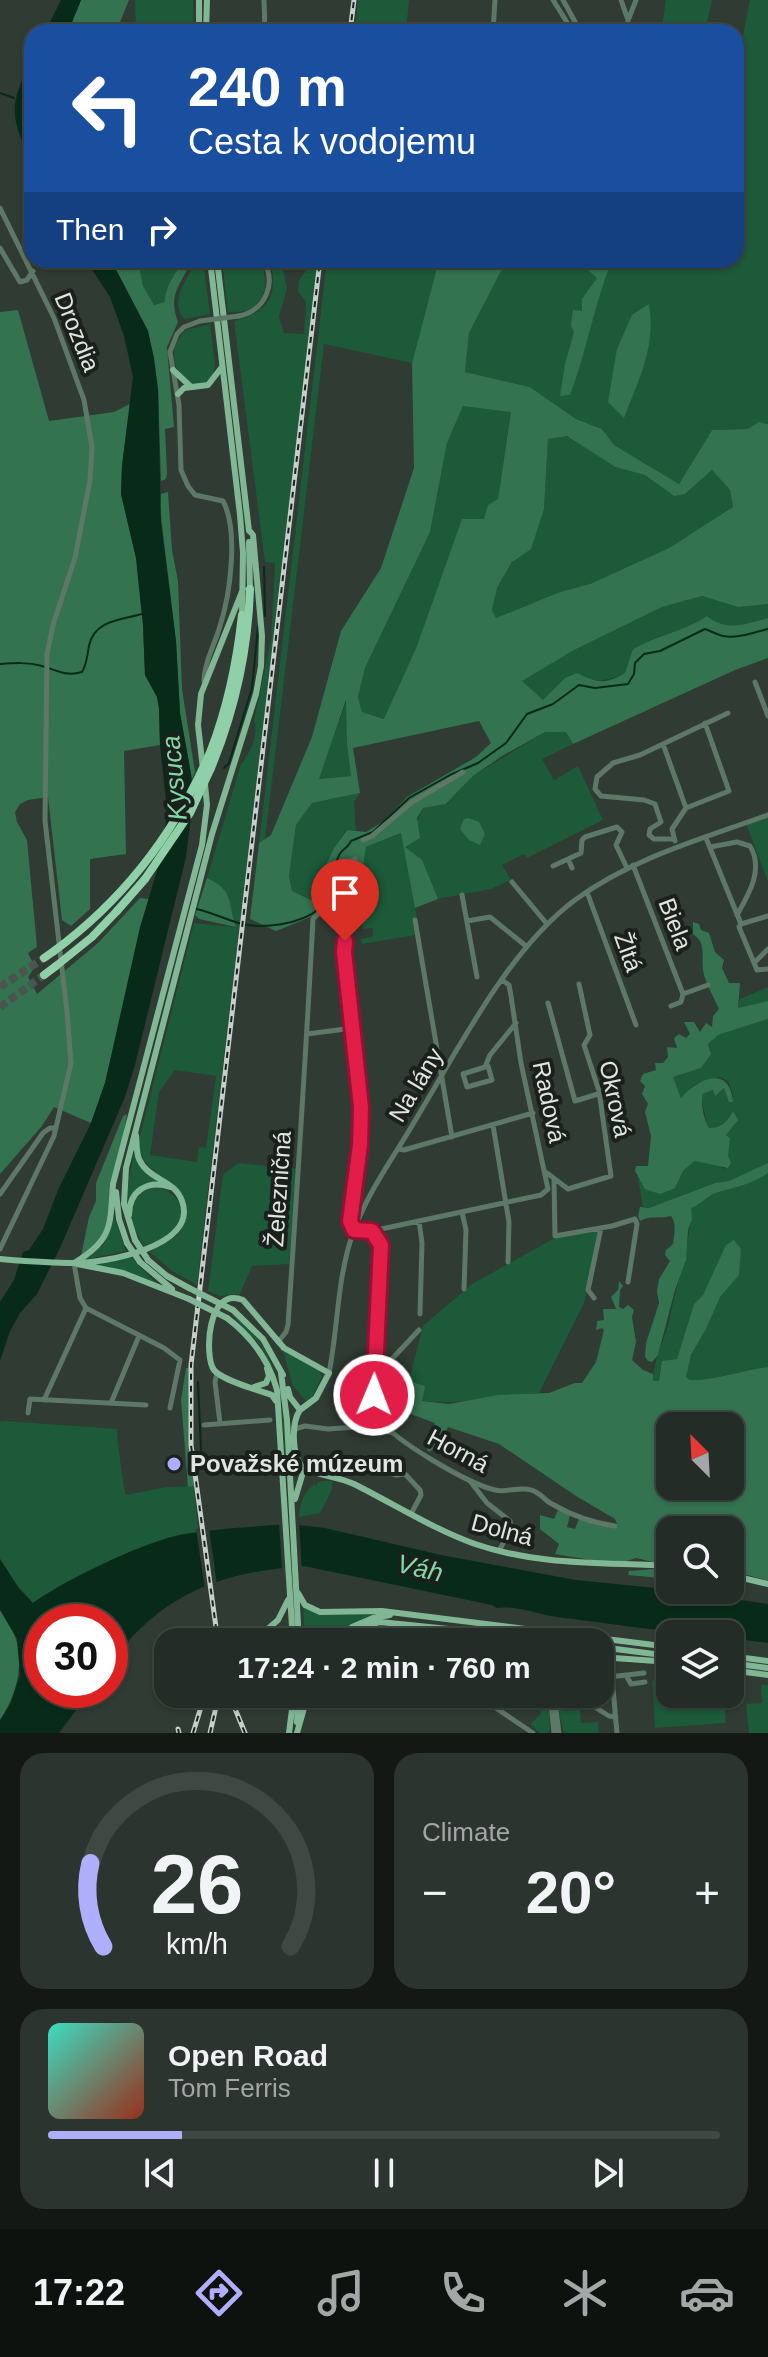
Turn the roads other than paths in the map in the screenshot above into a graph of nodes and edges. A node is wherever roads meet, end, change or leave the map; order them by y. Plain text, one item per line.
1 (199, 0) edge
2 (207, 0) edge
3 (264, 0) edge
4 (495, 0) edge
5 (553, 0) edge
6 (563, 0) edge
7 (621, 0) edge
8 (636, 0) edge
9 (628, 20) junction
10 (199, 24) edge
11 (206, 24) edge
12 (265, 24) edge
13 (494, 24) edge
14 (568, 24) edge
15 (576, 24) edge
16 (628, 24) edge
17 (0, 208) edge
18 (0, 248) edge
19 (24, 254) edge
20 (31, 268) edge
21 (211, 268) edge
22 (218, 268) edge
23 (266, 268) edge
24 (33, 271) junction
25 (222, 367) junction
26 (173, 370) junction
27 (194, 387) junction
28 (178, 394) junction
29 (249, 530) junction
30 (246, 589) junction
31 (242, 615) joint
32 (204, 681) junction
33 (755, 682) dead end
34 (728, 713) dead end
35 (768, 716) edge
36 (705, 723) junction
37 (663, 744) junction
38 (463, 772) dead end
39 (686, 808) junction
40 (768, 815) edge
41 (706, 838) junction
42 (674, 839) junction
43 (363, 840) dead end
44 (710, 847) junction
45 (678, 848) junction
46 (568, 859) junction
47 (553, 866) dead end
48 (630, 867) junction
49 (572, 868) dead end
50 (512, 882) dead end
51 (587, 892) junction
52 (462, 895) dead end
53 (189, 907) junction
54 (737, 915) junction
55 (768, 916) edge
56 (415, 920) dead end
57 (467, 921) junction
58 (547, 924) junction
59 (741, 924) junction
60 (526, 946) junction
61 (768, 949) edge
62 (44, 958) tunnel mouth
63 (754, 963) junction
64 (768, 969) edge
65 (44, 975) tunnel mouth
66 (477, 977) dead end
67 (502, 980) junction
68 (579, 984) dead end
69 (708, 985) dead end
70 (683, 994) junction
71 (548, 1003) dead end
72 (671, 1006) dead end
73 (517, 1023) junction
74 (636, 1025) dead end
75 (353, 1028) junction
76 (307, 1034) junction
77 (485, 1067) junction
78 (442, 1076) junction
79 (598, 1094) junction
80 (533, 1113) junction
81 (493, 1125) junction
82 (56, 1128) junction
83 (135, 1132) junction
84 (452, 1137) junction
85 (399, 1149) junction
86 (546, 1172) junction
87 (117, 1176) junction
88 (554, 1178) junction
89 (177, 1192) junction
90 (0, 1194) edge
91 (505, 1202) junction
92 (462, 1212) junction
93 (419, 1221) junction
94 (601, 1228) junction
95 (354, 1230) junction
96 (372, 1231) junction
97 (132, 1239) junction
98 (0, 1249) edge
99 (2, 1260) edge
100 (508, 1262) dead end
101 (74, 1263) junction
102 (628, 1282) dead end
103 (464, 1289) dead end
104 (594, 1298) dead end
105 (189, 1299) junction
106 (86, 1308) junction
107 (420, 1314) dead end
108 (419, 1330) dead end
109 (139, 1336) junction
110 (278, 1343) junction
111 (262, 1354) junction
112 (217, 1373) junction
113 (281, 1373) junction
114 (329, 1373) junction
115 (375, 1380) junction
116 (253, 1387) junction
117 (44, 1400) junction
118 (111, 1403) junction
119 (146, 1405) dead end
120 (279, 1407) junction
121 (170, 1408) dead end
122 (300, 1410) junction
123 (28, 1413) dead end
124 (270, 1420) dead end
125 (220, 1424) junction
126 (204, 1425) dead end
127 (295, 1429) junction
128 (394, 1434) junction
129 (304, 1469) junction
130 (338, 1477) junction
131 (469, 1481) junction
132 (411, 1514) junction
133 (289, 1515) junction
134 (615, 1526) dead end
135 (499, 1551) junction
136 (656, 1566) edge
137 (744, 1578) edge
138 (768, 1584) edge
139 (294, 1593) junction
140 (394, 1614) junction
141 (392, 1622) junction
142 (268, 1628) edge
143 (293, 1628) edge
144 (354, 1628) edge
145 (360, 1628) edge
146 (371, 1628) edge
147 (443, 1628) edge
148 (520, 1628) edge
149 (614, 1640) edge
150 (656, 1645) edge
151 (614, 1649) edge
152 (656, 1654) edge
153 (614, 1658) edge
154 (744, 1658) edge
155 (656, 1661) edge
156 (768, 1661) edge
157 (744, 1665) edge
158 (768, 1668) edge
159 (744, 1672) edge
160 (644, 1673) dead end
161 (626, 1675) junction
162 (768, 1675) edge
163 (614, 1677) edge
164 (645, 1682) dead end
165 (614, 1697) edge
166 (296, 1708) edge
167 (303, 1708) edge
168 (496, 1708) edge
169 (554, 1708) edge
170 (596, 1708) edge
171 (616, 1717) junction
172 (294, 1733) edge
173 (533, 1733) edge
174 (558, 1733) edge
175 (617, 1733) edge

1 - 10 main road
2 - 11 main road
3 - 12 street
4 - 13 street
5 - 14 street
6 - 15 street
7 - 9 street
8 - 9 street
9 - 16 street
17 - 19 street, Drozdia
18 - 24 street
20 - 24 street, Drozdia
21 - 25 main road
22 - 29 main road
23 - 26 street, bridge
24 - 82 street, Drozdia
25 - 27 main road
25 - 30 main road
26 - 27 main road
26 - 28 street
27 - 28 main road
28 - 32 street
29 - 30 main road
29 - 53 main road
30 - 31 main road
30 - 32 main road
30 - 65 highway, bridge
31 - 62 highway, bridge
32 - 53 main road
33 - 35 street
34 - 36 street
36 - 37 street
36 - 39 street
37 - 39 street
37 - 42 street
38 - 43 street
39 - 42 street
40 - 41 street, Na lány
41 - 44 street
41 - 45 street, Na lány
42 - 45 street
44 - 54 street
44 - 54 street
45 - 48 street, Na lány
46 - 47 street
46 - 48 street, Biela
46 - 49 street
48 - 51 street, Na lány
48 - 70 street, Biela
50 - 58 street
51 - 58 street, Na lány
51 - 74 street, Žltá
52 - 57 street
53 - 83 main road
53 - 87 main road
54 - 59 street
55 - 59 street
56 - 78 street
57 - 60 street
57 - 66 street
58 - 60 street, Na lány
59 - 63 street
60 - 67 street, Na lány
61 - 63 street
63 - 64 street
67 - 73 street, Radová
67 - 78 street, Na lány
68 - 79 street, Okrová
69 - 70 street
70 - 72 street
71 - 79 street
73 - 77 street, Radová
73 - 80 street, Radová
75 - 76 street
75 - 76 street, Železničná
75 - 95 street
76 - 110 street, Železničná
77 - 77 street, Radová
78 - 84 street
78 - 85 street, Na lány
79 - 88 street, Okrová
80 - 81 street
80 - 86 street, Radová
81 - 84 street
81 - 91 street
82 - 90 street
82 - 98 street, Drozdia
83 - 89 main road
83 - 97 main road
84 - 85 street
85 - 95 street, Na lány
86 - 88 street
86 - 91 street, Radová
87 - 97 main road
87 - 101 main road
88 - 94 street
89 - 97 main road
89 - 101 main road
91 - 92 street
91 - 100 street
92 - 93 street
92 - 103 street
93 - 96 street
93 - 107 street
94 - 102 street
94 - 104 street
95 - 96 street
95 - 114 street, Na lány
96 - 115 street, Horná
97 - 105 main road, bridge
97 - 113 main road, bridge
99 - 101 main road
101 - 105 main road
101 - 106 street
105 - 111 main road, bridge
106 - 109 street
106 - 117 street
108 - 115 street
109 - 118 street
109 - 121 street
110 - 112 main road
110 - 114 main road
111 - 116 main road
111 - 120 main road
112 - 116 main road
112 - 125 street
113 - 122 main road
113 - 133 main road
114 - 122 main road, Na lány
115 - 128 street, Horná
116 - 120 main road
117 - 118 street
117 - 123 street
118 - 119 street
120 - 133 main road
122 - 127 main road
124 - 125 street
125 - 126 street
127 - 128 street
127 - 129 main road
128 - 131 street, Horná
129 - 130 main road, Dolná
129 - 133 main road
130 - 132 main road, Dolná
130 - 132 street
131 - 134 street, Horná
131 - 135 street
132 - 135 main road, Dolná
133 - 139 main road
135 - 136 main road, Dolná
137 - 138 main road
139 - 140 main road
139 - 142 main road
139 - 143 main road
140 - 144 main road
140 - 148 main road
141 - 145 main road
141 - 146 main road
141 - 147 main road
149 - 150 main road
151 - 152 main road
153 - 155 main road
154 - 156 main road
157 - 158 main road
159 - 162 main road
160 - 161 street
161 - 163 street
161 - 164 street
165 - 171 street
166 - 172 main road
167 - 172 main road
168 - 173 street
169 - 174 street
170 - 171 street
171 - 175 street

